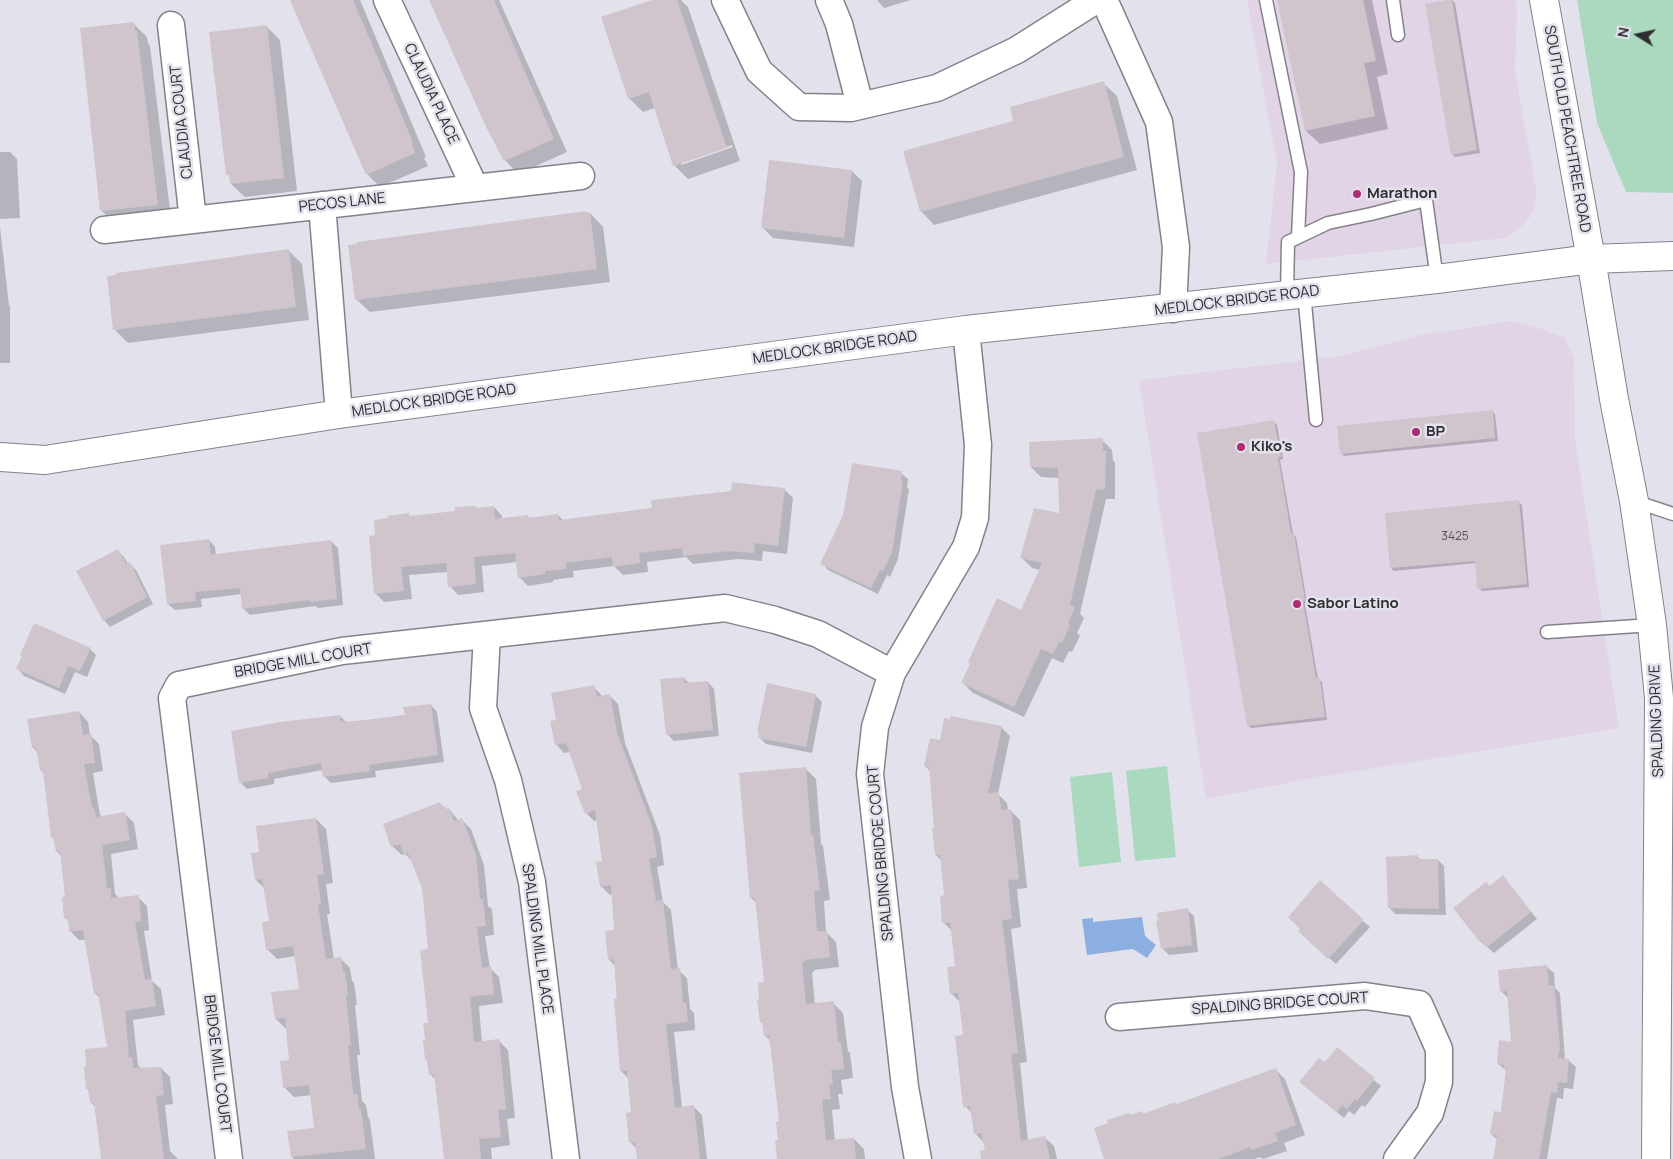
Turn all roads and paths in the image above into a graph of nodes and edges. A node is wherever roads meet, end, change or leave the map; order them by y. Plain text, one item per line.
1 (387, 0) edge
2 (725, 0) edge
3 (829, 0) edge
4 (1096, 0) edge
5 (1103, 0) edge
6 (1266, 0) edge
7 (1393, 0) edge
8 (1544, 0) edge
9 (171, 25) dead end
10 (1398, 35) dead end
11 (860, 105) junction
12 (581, 176) dead end
13 (475, 188) junction
14 (322, 205) junction
15 (193, 220) junction
16 (104, 230) dead end
17 (1298, 237) junction
18 (1673, 256) edge
19 (1591, 259) junction
20 (1436, 279) junction
21 (1295, 294) junction
22 (1173, 309) junction
23 (966, 330) junction
24 (339, 414) junction
25 (1316, 420) dead end
26 (0, 457) edge
27 (1634, 501) junction
28 (1673, 514) edge
29 (1652, 625) junction
30 (1547, 632) dead end
31 (487, 635) junction
32 (892, 673) junction
33 (1666, 696) edge
34 (1119, 1016) dead end
35 (229, 1159) edge
36 (566, 1159) edge
37 (918, 1159) edge
38 (1397, 1159) edge
39 (1656, 1159) edge

1 - 13 street, CLAUDIA PLACE
2 - 11 street
3 - 11 street
4 - 11 street
5 - 22 street
6 - 17 lane
7 - 10 lane
8 - 19 main road, SOUTH OLD PEACHTREE ROAD
9 - 15 street, CLAUDIA COURT
12 - 13 street, PECOS LANE
13 - 14 street, PECOS LANE
14 - 15 street, PECOS LANE
14 - 24 street
15 - 16 street, PECOS LANE
17 - 20 lane
17 - 21 lane
18 - 19 main road, MEDLOCK BRIDGE ROAD
19 - 20 main road, MEDLOCK BRIDGE ROAD
19 - 27 main road, SPALDING DRIVE
20 - 21 main road, MEDLOCK BRIDGE ROAD
21 - 22 main road, MEDLOCK BRIDGE ROAD
21 - 25 lane
22 - 23 main road, MEDLOCK BRIDGE ROAD
23 - 24 main road, MEDLOCK BRIDGE ROAD
23 - 32 street, SPALDING BRIDGE COURT
24 - 26 main road, MEDLOCK BRIDGE ROAD
27 - 28 lane
27 - 29 main road, SPALDING DRIVE
29 - 30 lane
29 - 33 main road, SPALDING DRIVE
31 - 32 street, BRIDGE MILL COURT
31 - 35 street, BRIDGE MILL COURT
31 - 36 street, SPALDING MILL PLACE
32 - 37 street, SPALDING BRIDGE COURT
33 - 39 main road, SPALDING DRIVE
34 - 38 street, SPALDING BRIDGE COURT

